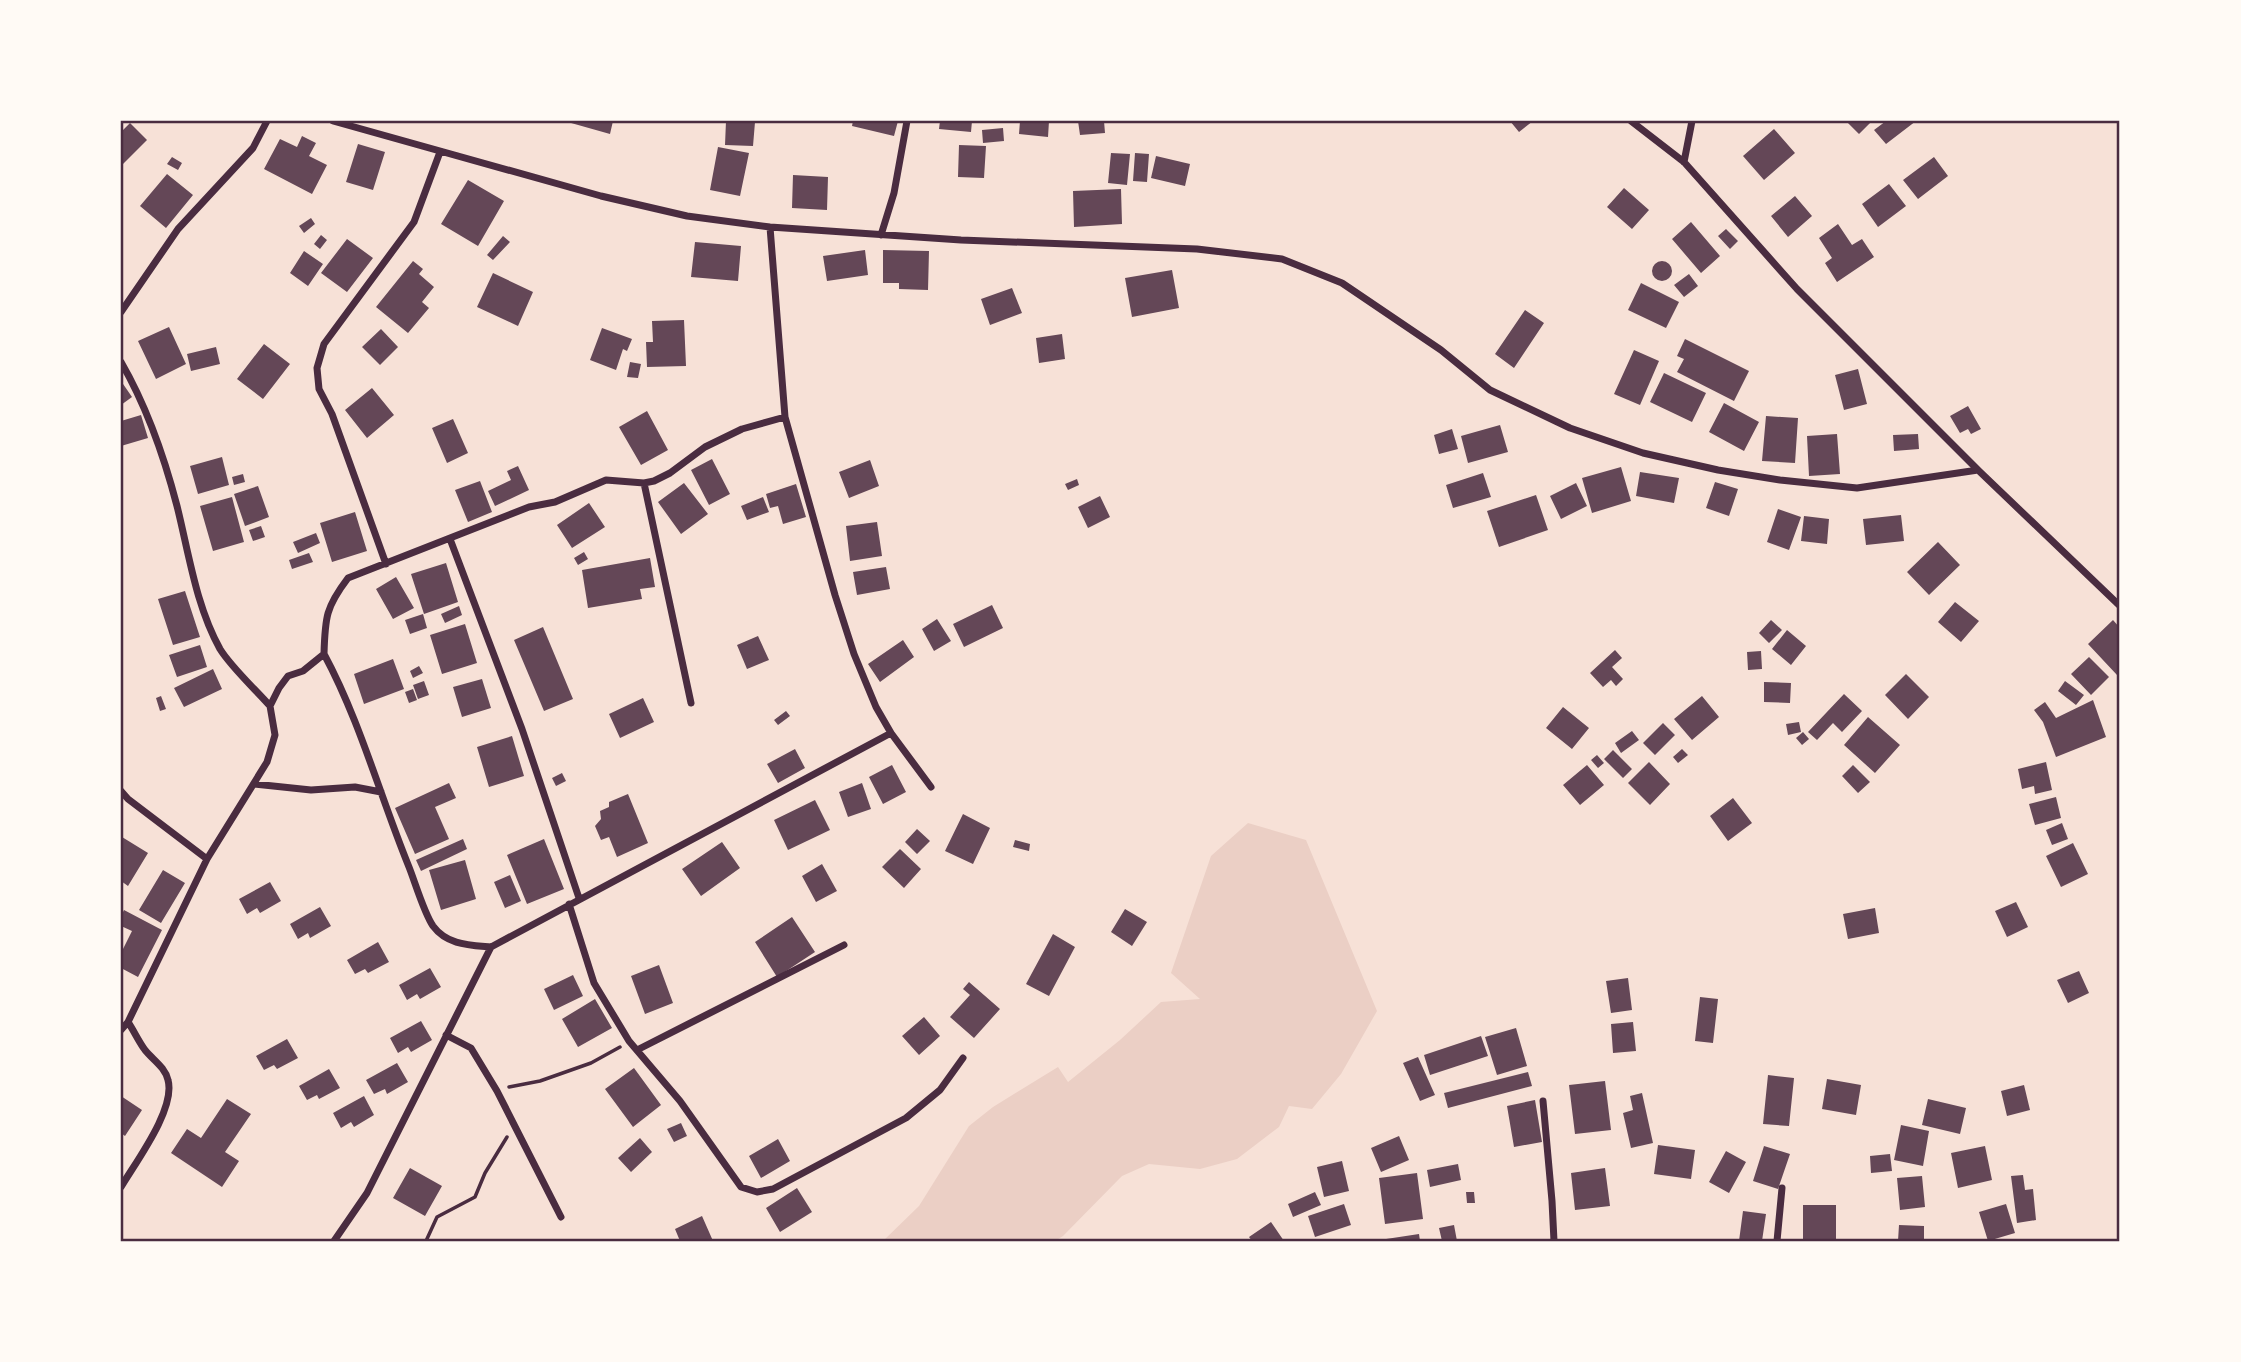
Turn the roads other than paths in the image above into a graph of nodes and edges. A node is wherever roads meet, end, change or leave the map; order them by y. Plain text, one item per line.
1 (267, 121) edge
2 (332, 121) edge
3 (907, 121) edge
4 (1631, 121) edge
5 (1692, 121) edge
6 (440, 152) junction
7 (1684, 162) junction
8 (770, 227) junction
9 (881, 235) junction
10 (121, 312) edge
11 (121, 362) edge
12 (785, 417) junction
13 (1978, 470) junction
14 (644, 483) junction
15 (450, 539) junction
16 (386, 564) junction
17 (2120, 606) edge
18 (324, 653) junction
19 (691, 703) dead end
20 (270, 706) junction
21 (891, 733) junction
22 (254, 784) junction
23 (931, 788) dead end
24 (121, 791) edge
25 (380, 792) junction
26 (207, 859) junction
27 (579, 898) junction
28 (569, 904) junction
29 (845, 945) dead end
30 (491, 947) junction
31 (128, 1022) junction
32 (121, 1030) edge
33 (446, 1035) junction
34 (637, 1050) junction
35 (962, 1058) dead end
36 (1543, 1101) dead end
37 (121, 1187) edge
38 (1782, 1188) dead end
39 (561, 1217) dead end
40 (334, 1241) edge
41 (1554, 1241) edge
42 (1777, 1241) edge

1 - 10 street
2 - 6 street
3 - 9 street
4 - 7 street
5 - 7 street
6 - 8 street
6 - 16 street
7 - 13 street
8 - 9 street
8 - 12 street
9 - 13 street
11 - 20 street
12 - 14 street
12 - 21 street
13 - 17 street
14 - 15 street
14 - 19 street
15 - 16 street
15 - 27 street
16 - 18 street
18 - 20 street
18 - 25 street
20 - 22 street
21 - 23 street
21 - 27 street
22 - 25 street
22 - 26 street
24 - 26 street
25 - 30 street
26 - 31 street
27 - 28 street
28 - 30 street
28 - 34 street
29 - 34 street
30 - 33 street
31 - 32 street
31 - 37 street
33 - 39 street
33 - 40 street
34 - 35 street
36 - 41 street
38 - 42 street

